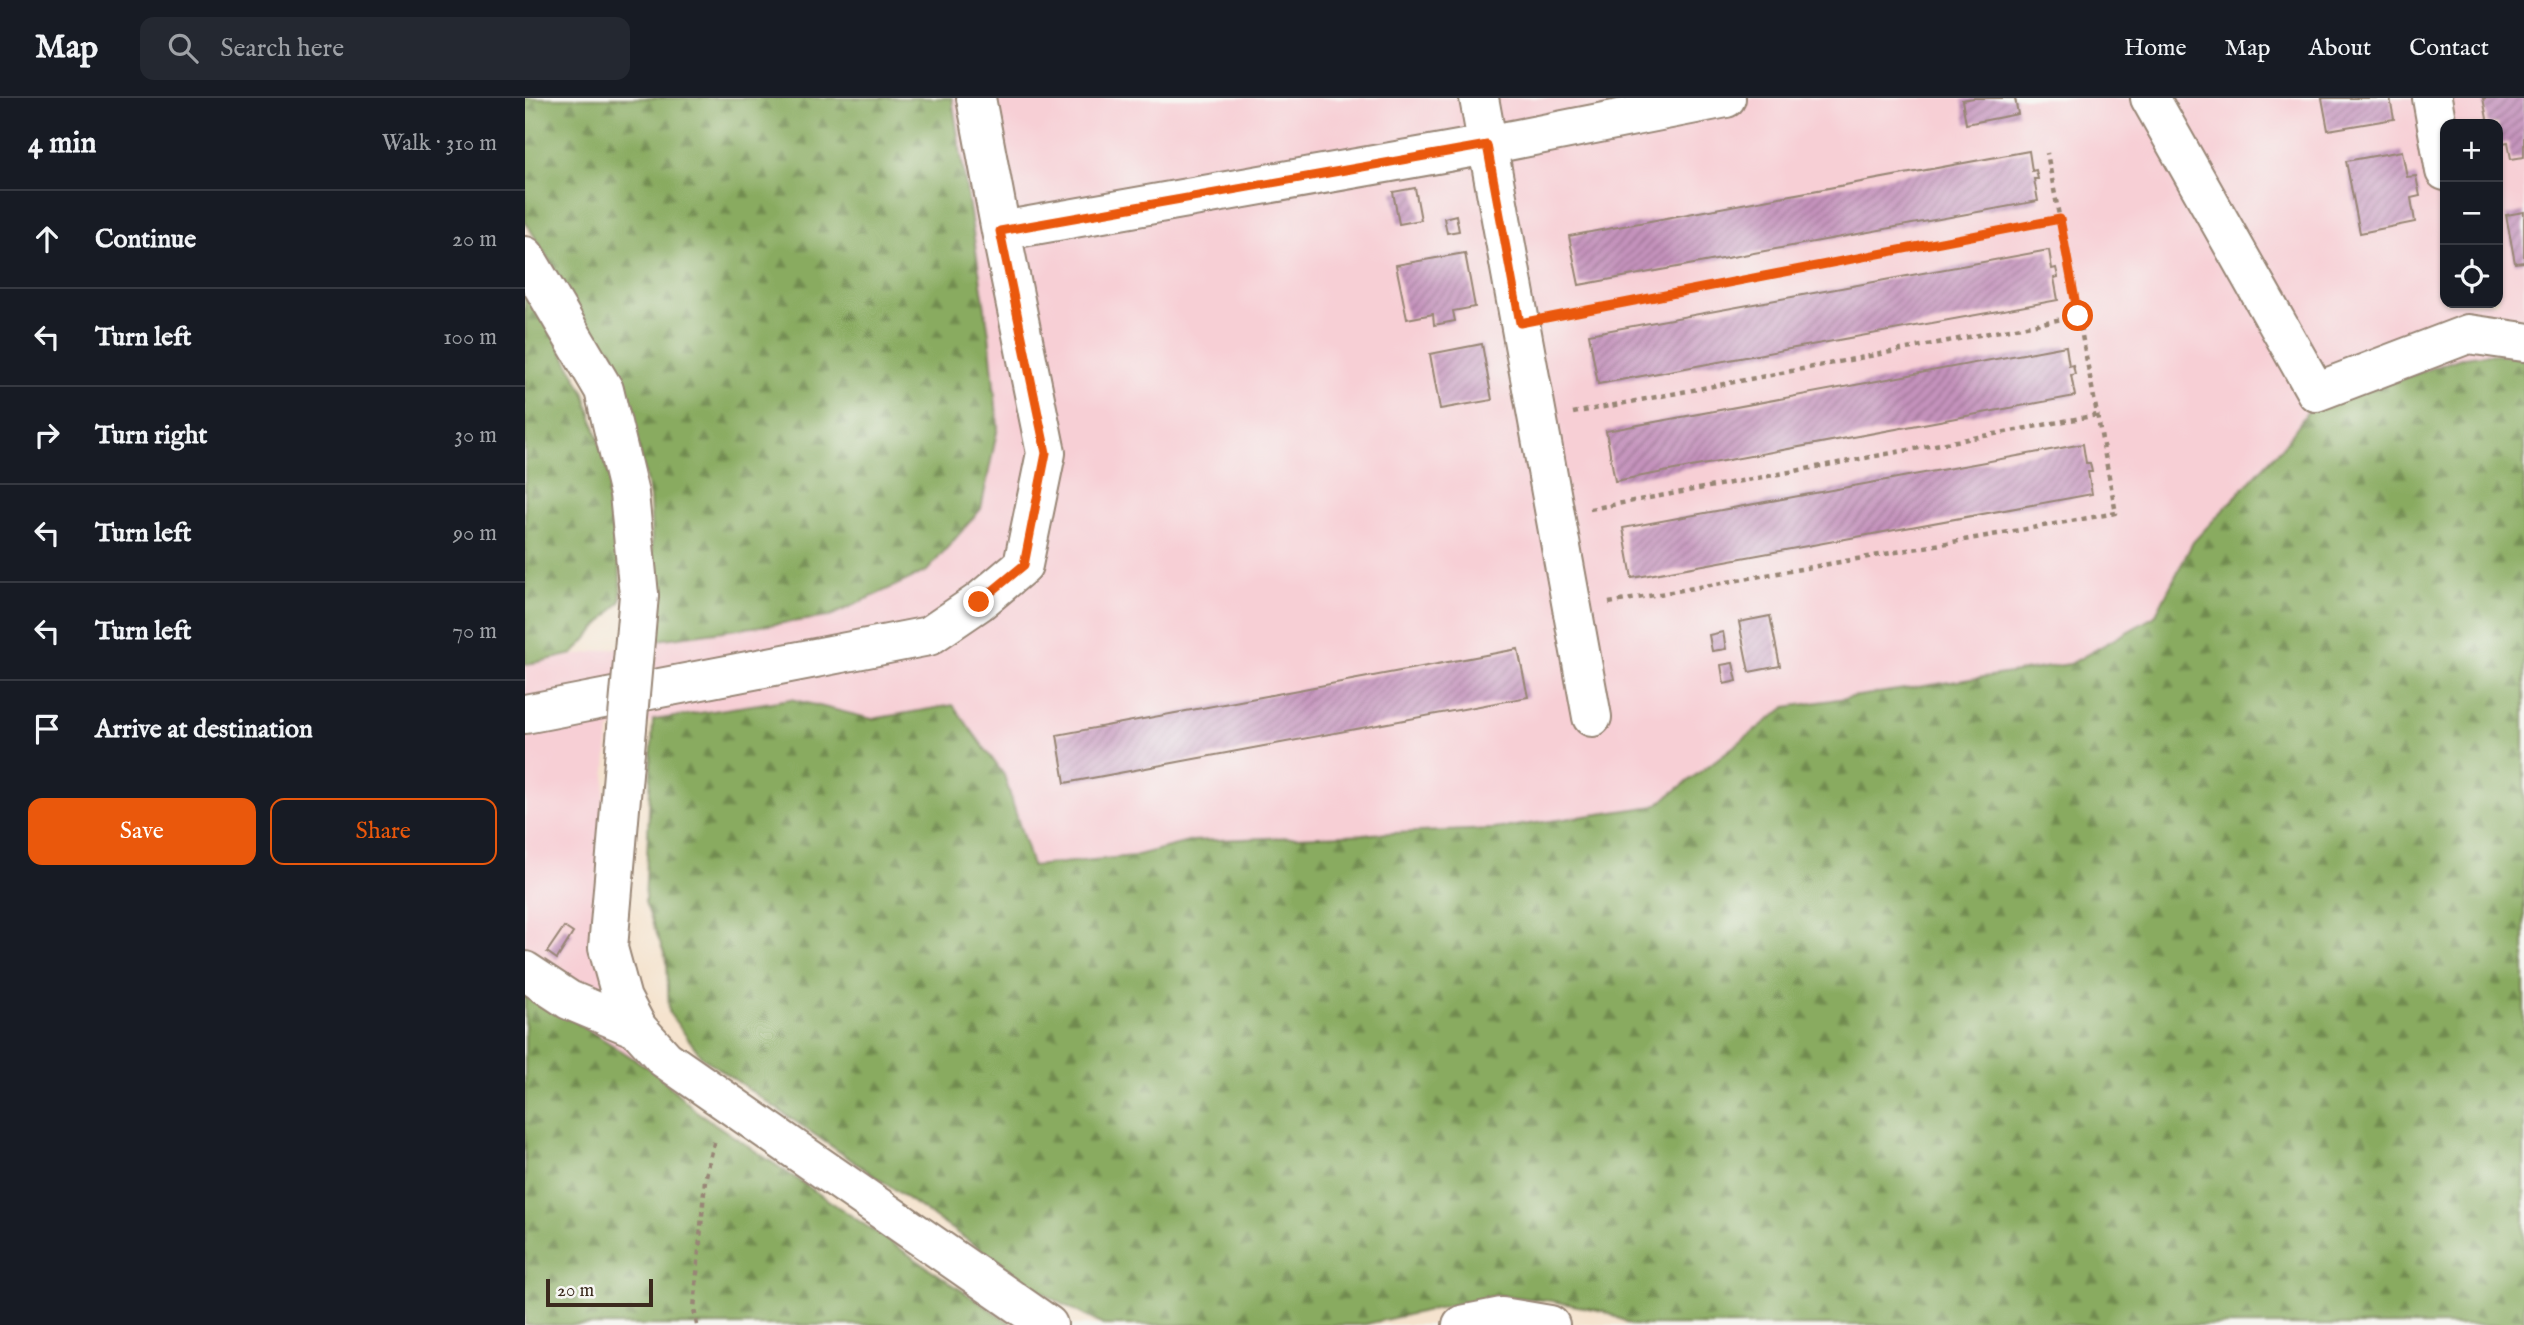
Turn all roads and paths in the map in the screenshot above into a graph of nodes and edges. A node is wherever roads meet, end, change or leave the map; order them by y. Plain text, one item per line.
1 (976, 98) edge
2 (1479, 98) edge
3 (1726, 98) edge
4 (2150, 98) edge
5 (2432, 98) edge
6 (1654, 105) edge
7 (2440, 143) edge
8 (1487, 145) junction
9 (2047, 153) dead end
10 (2060, 219) junction
11 (1000, 231) junction
12 (525, 256) edge
13 (2078, 316) junction
14 (2469, 318) edge
15 (1520, 323) junction
16 (2524, 342) edge
17 (2097, 415) junction
18 (1538, 420) junction
19 (1555, 515) junction
20 (1573, 610) junction
21 (525, 714) edge
22 (1592, 717) dead end
23 (525, 971) edge
24 (638, 1029) junction
25 (720, 1098) junction
26 (698, 1325) edge
27 (1048, 1325) edge
28 (1462, 1325) edge
29 (1551, 1325) edge

1 - 11 street
2 - 8 street
3 - 6 street
4 - 14 street
5 - 7 street
6 - 8 street
8 - 11 street
8 - 15 street
9 - 10 path
10 - 13 path
10 - 15 path
11 - 21 street
12 - 24 street, bridge
13 - 17 path
13 - 18 path
14 - 16 street
15 - 18 street
17 - 19 path
17 - 20 path
18 - 19 street
19 - 20 street
20 - 22 street
23 - 24 street
24 - 25 street
25 - 26 path
25 - 27 street
28 - 29 street

